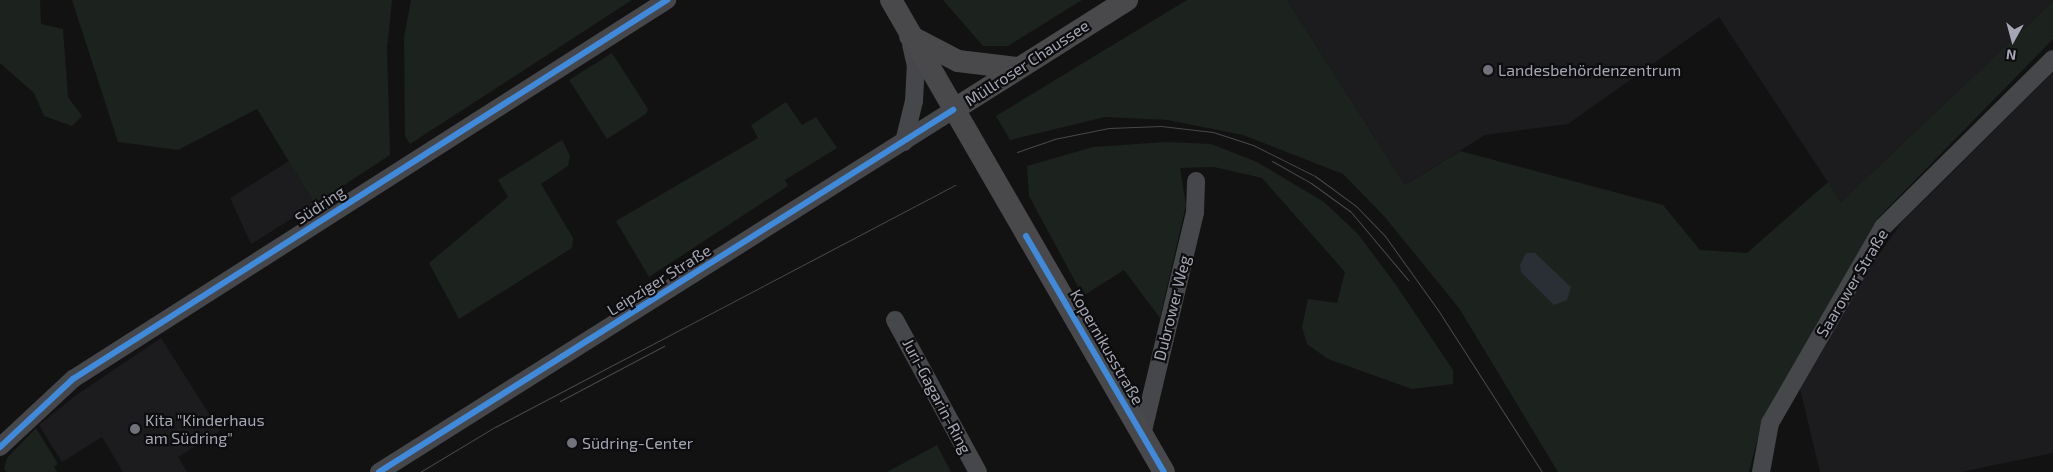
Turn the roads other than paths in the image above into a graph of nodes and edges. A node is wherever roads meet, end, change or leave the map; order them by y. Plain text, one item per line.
1 (667, 0) edge
2 (891, 0) edge
3 (1127, 0) edge
4 (909, 36) junction
5 (2053, 59) edge
6 (1017, 68) junction
7 (953, 110) junction
8 (904, 142) junction
9 (1196, 181) dead end
10 (895, 320) dead end
11 (1142, 435) junction
12 (0, 447) edge
13 (379, 472) edge
14 (978, 472) edge
15 (1164, 472) edge
16 (1760, 472) edge

1 - 12 street, Südring
2 - 4 main road, Kopernikusstraße
3 - 6 main road, Müllroser Chaussee
4 - 6 main road
4 - 7 main road, Kopernikusstraße
4 - 8 street
5 - 16 street, Saarower Straße
6 - 7 main road, Müllroser Chaussee
7 - 8 street, Leipziger Straße
7 - 11 main road, Kopernikusstraße
8 - 13 street, Leipziger Straße
9 - 11 street, Dubrower Weg
10 - 14 street, Juri-Gagarin-Ring
11 - 15 main road, Kopernikusstraße

